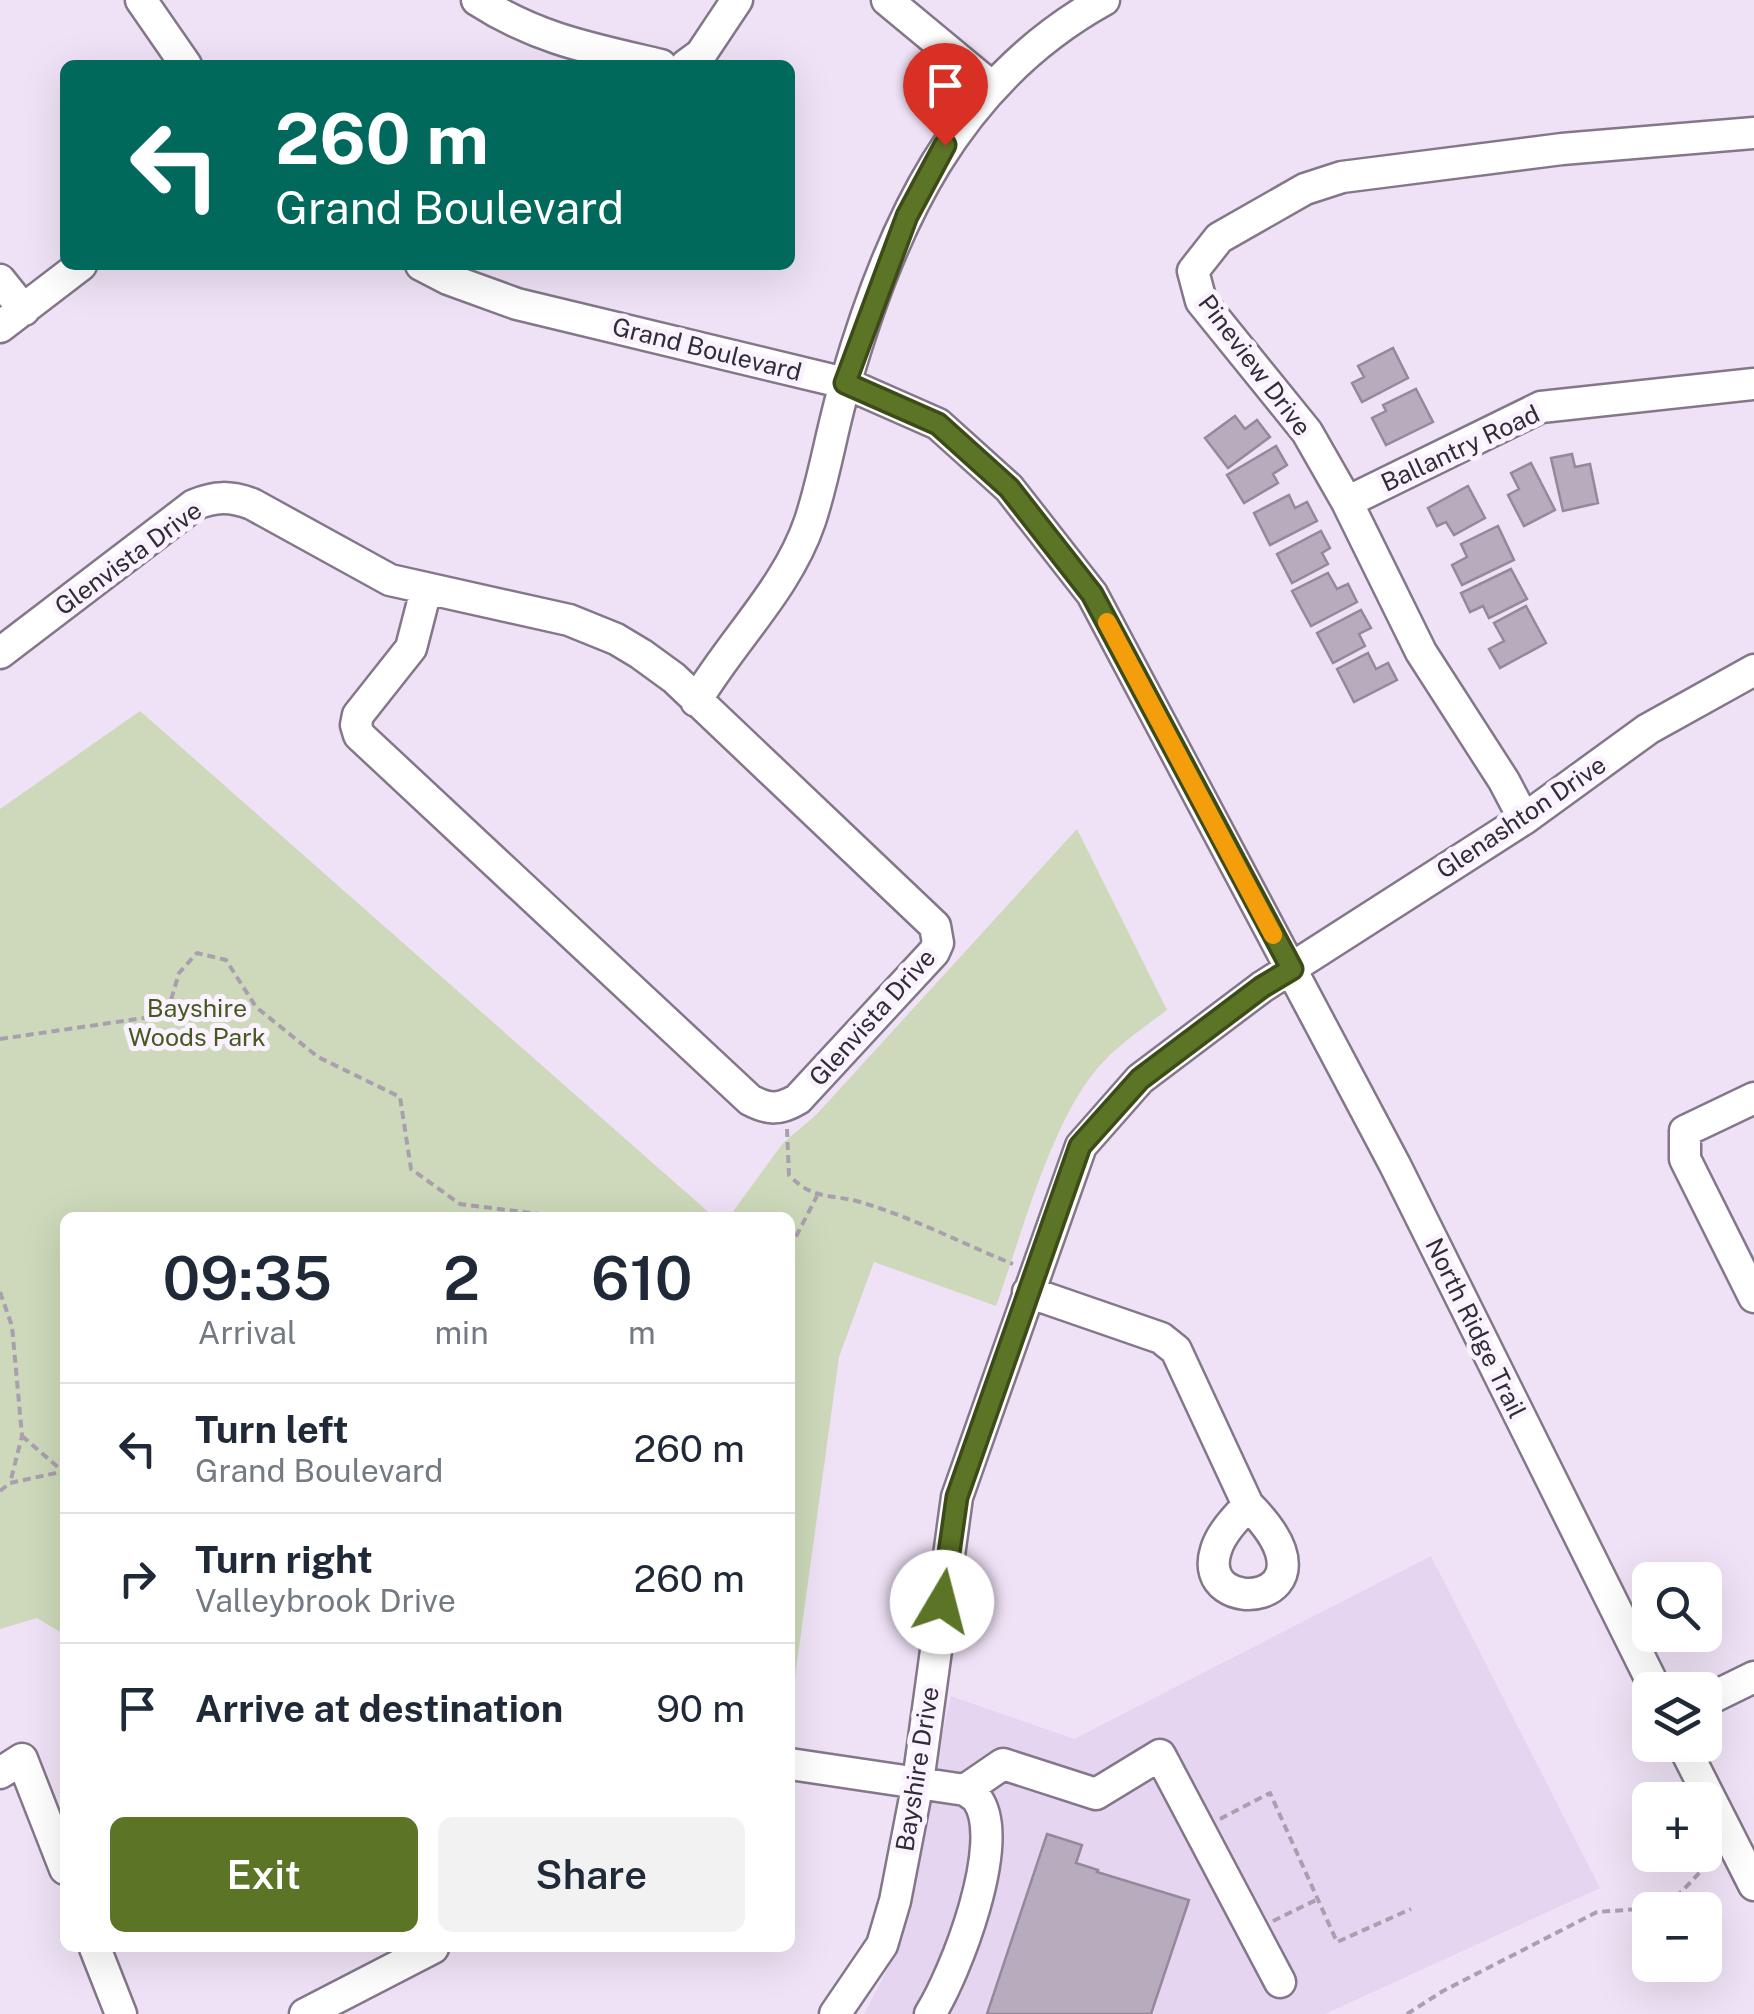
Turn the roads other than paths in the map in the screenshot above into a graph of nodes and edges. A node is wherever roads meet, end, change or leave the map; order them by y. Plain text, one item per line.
1 (142, 0) edge
2 (477, 0) edge
3 (737, 0) edge
4 (888, 0) edge
5 (1104, 0) edge
6 (183, 60) edge
7 (639, 60) edge
8 (693, 60) edge
9 (992, 87) junction
10 (1754, 134) edge
11 (75, 270) edge
12 (430, 270) edge
13 (0, 280) edge
14 (12, 319) edge
15 (845, 383) junction
16 (1754, 384) edge
17 (1347, 502) junction
18 (426, 590) junction
19 (0, 653) edge
20 (1754, 670) edge
21 (696, 701) junction
22 (1524, 819) junction
23 (1292, 969) junction
24 (1754, 1098) edge
25 (1028, 1292) junction
26 (1754, 1297) edge
27 (1248, 1505) dead end
28 (1647, 1672) edge
29 (1754, 1676) edge
30 (1722, 1692) edge
31 (1692, 1762) edge
32 (795, 1765) edge
33 (0, 1773) edge
34 (918, 1782) junction
35 (965, 1790) junction
36 (60, 1857) edge
37 (1754, 1885) edge
38 (97, 1952) edge
39 (425, 1952) edge
40 (1280, 1982) dead end
41 (852, 2007) edge
42 (121, 2014) edge
43 (305, 2014) edge
44 (930, 2014) edge

1 - 6 street
2 - 7 street
3 - 8 street
4 - 9 street
5 - 9 street
9 - 15 street
10 - 17 street, Pineview Drive
11 - 14 street
12 - 15 street, Grand Boulevard
13 - 14 street
15 - 21 street
15 - 23 street, Grand Boulevard
16 - 17 street, Ballantry Road
17 - 22 street, Pineview Drive
18 - 19 street, Glenvista Drive
18 - 21 street, Glenvista Drive
18 - 21 street, Glenvista Drive
20 - 22 street, Glenashton Drive
22 - 23 street, Glenashton Drive
23 - 25 street, Bayshire Drive
23 - 28 street, North Ridge Trail
24 - 26 street
25 - 27 street
25 - 34 street, Bayshire Drive
29 - 30 street
31 - 37 street
32 - 34 street
33 - 36 street
34 - 35 street
34 - 41 street, Bayshire Drive
35 - 40 street
35 - 44 street
38 - 42 street
39 - 43 street

